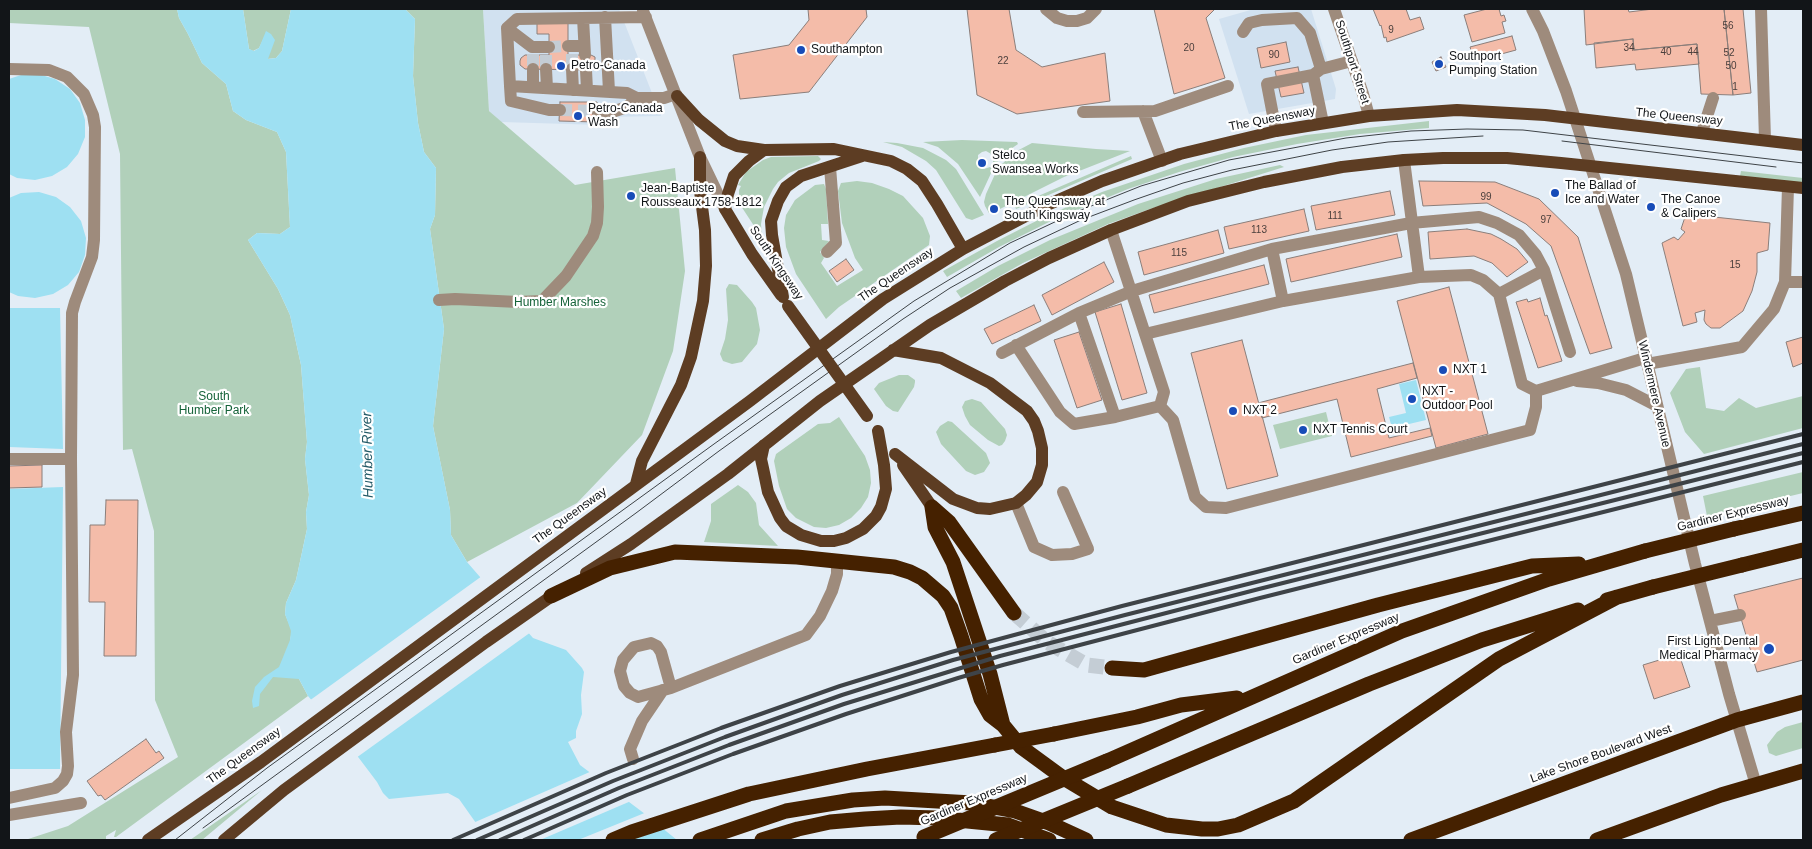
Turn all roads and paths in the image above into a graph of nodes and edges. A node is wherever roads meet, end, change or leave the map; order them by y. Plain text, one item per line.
1 (1046, 9) edge
2 (1096, 9) edge
3 (1334, 9) edge
4 (1532, 9) edge
5 (1761, 9) edge
6 (644, 13) edge
7 (605, 17) junction
8 (583, 18) junction
9 (507, 28) junction
10 (1243, 32) dead end
11 (570, 49) tunnel mouth
12 (547, 50) tunnel mouth
13 (1352, 61) junction
14 (9, 69) edge
15 (533, 69) tunnel mouth
16 (546, 69) tunnel mouth
17 (572, 69) tunnel mouth
18 (586, 70) tunnel mouth
19 (1317, 72) junction
20 (510, 86) junction
21 (1228, 86) dead end
22 (533, 87) junction
23 (547, 88) junction
24 (573, 90) junction
25 (587, 90) junction
26 (609, 92) junction
27 (677, 95) junction
28 (637, 98) junction
29 (1712, 98) dead end
30 (560, 110) tunnel mouth
31 (597, 111) tunnel mouth
32 (1143, 111) junction
33 (1083, 112) dead end
34 (1369, 116) junction
35 (1575, 118) junction
36 (1324, 123) junction
37 (1276, 131) junction
38 (1702, 132) junction
39 (1765, 140) junction
40 (1803, 144) edge
41 (764, 150) junction
42 (700, 156) junction
43 (862, 156) junction
44 (1404, 160) junction
45 (1162, 161) junction
46 (830, 167) junction
47 (1592, 167) junction
48 (597, 172) dead end
49 (1788, 186) junction
50 (1803, 188) edge
51 (725, 209) junction
52 (1411, 223) junction
53 (1111, 230) junction
54 (1272, 248) junction
55 (963, 249) junction
56 (827, 252) dead end
57 (1544, 270) junction
58 (1419, 277) junction
59 (1785, 282) junction
60 (1803, 282) edge
61 (1132, 291) junction
62 (1499, 294) junction
63 (439, 300) dead end
64 (1283, 301) junction
65 (786, 302) junction
66 (1079, 313) junction
67 (1145, 334) junction
68 (1016, 346) junction
69 (893, 350) junction
70 (1570, 352) dead end
71 (1002, 353) dead end
72 (1646, 361) junction
73 (1573, 380) junction
74 (1536, 391) junction
75 (1160, 406) junction
76 (1656, 406) junction
77 (1115, 418) junction
78 (878, 431) junction
79 (764, 445) junction
80 (895, 454) junction
81 (71, 458) junction
82 (9, 459) edge
83 (636, 484) junction
84 (1063, 492) dead end
85 (1016, 504) junction
86 (932, 508) junction
87 (1803, 513) edge
88 (1803, 550) edge
89 (837, 561) junction
90 (1606, 562) junction
91 (551, 596) junction
92 (1617, 597) junction
93 (1014, 613) tunnel mouth
94 (1740, 614) dead end
95 (1710, 621) junction
96 (1112, 668) tunnel mouth
97 (1254, 696) junction
98 (1803, 702) edge
99 (1737, 720) junction
100 (1003, 725) junction
101 (633, 759) dead end
102 (1803, 771) edge
103 (1756, 785) junction
104 (9, 798) edge
105 (81, 803) dead end
106 (9, 815) edge
107 (920, 839) edge
108 (148, 840) edge
109 (224, 840) edge
110 (613, 840) edge
111 (700, 840) edge
112 (762, 840) edge
113 (996, 840) edge
114 (1048, 840) edge
115 (1086, 840) edge
116 (1411, 840) edge
117 (1597, 840) edge

1 - 2 street
3 - 13 street, Southport Street
4 - 35 street, Windermere Avenue
5 - 39 street
6 - 7 street
6 - 27 street, South Kingsway
7 - 8 street
7 - 26 street
8 - 9 street
8 - 11 street
9 - 12 street
9 - 20 street
10 - 19 street
13 - 19 street
13 - 34 street, Southport Street
14 - 81 street
15 - 22 street
16 - 23 street
17 - 24 street
18 - 25 street
19 - 36 street
19 - 37 street
20 - 22 street
20 - 30 street
21 - 32 street
22 - 23 street
23 - 24 street
24 - 25 street
25 - 26 street
26 - 28 street
27 - 28 street
27 - 41 main road
27 - 42 street, South Kingsway
28 - 31 street
29 - 38 street
32 - 33 street
32 - 45 street
34 - 35 main road, The Queensway
34 - 36 main road, The Queensway
35 - 38 main road, The Queensway
35 - 47 street, Windermere Avenue
36 - 37 main road, The Queensway
37 - 45 main road, The Queensway
38 - 39 main road, The Queensway
39 - 40 main road, The Queensway
41 - 43 main road
41 - 51 main road
42 - 51 street, South Kingsway
42 - 83 main road
43 - 46 main road
43 - 55 main road
44 - 47 main road
44 - 52 street
44 - 53 main road
45 - 55 main road, The Queensway
46 - 56 street
46 - 65 main road
47 - 49 main road
47 - 72 street, Windermere Avenue
48 - 63 street
49 - 50 main road
49 - 59 street
51 - 65 main road, South Kingsway
52 - 54 street
52 - 57 street
52 - 58 street
53 - 61 street
53 - 69 main road
54 - 61 street
54 - 64 street
55 - 83 main road, The Queensway
57 - 62 street
57 - 70 street
58 - 62 street
58 - 64 street
59 - 60 street
59 - 72 street
61 - 66 street
61 - 67 street
62 - 74 street
64 - 67 street
65 - 78 main road, South Kingsway, bridge
66 - 68 street
66 - 77 street
67 - 75 street
68 - 71 street
68 - 77 street
69 - 79 main road
69 - 85 main road
72 - 73 street
72 - 76 street, Windermere Avenue
73 - 74 street
73 - 76 street
74 - 75 street
75 - 77 street
76 - 95 street, Windermere Avenue
78 - 79 main road
78 - 80 main road, South Kingsway
79 - 91 main road
80 - 85 main road
80 - 86 main road, South Kingsway
81 - 82 street
81 - 104 street
83 - 108 main road, The Queensway
84 - 85 street
86 - 93 highway
86 - 100 highway
87 - 90 highway, Gardiner Expressway, bridge
88 - 92 highway, bridge
89 - 91 highway
89 - 100 highway
89 - 101 street
90 - 96 highway
90 - 97 highway, Gardiner Expressway
91 - 109 main road
92 - 100 highway
92 - 113 highway, bridge
94 - 95 street
95 - 99 street, Windermere Avenue
97 - 107 highway, Gardiner Expressway, bridge
97 - 110 highway, bridge
98 - 99 highway, Lake Shore Boulevard West
99 - 103 street, Windermere Avenue
99 - 116 highway, Lake Shore Boulevard West
102 - 103 highway
103 - 117 highway
105 - 106 street
111 - 115 highway
112 - 114 highway

